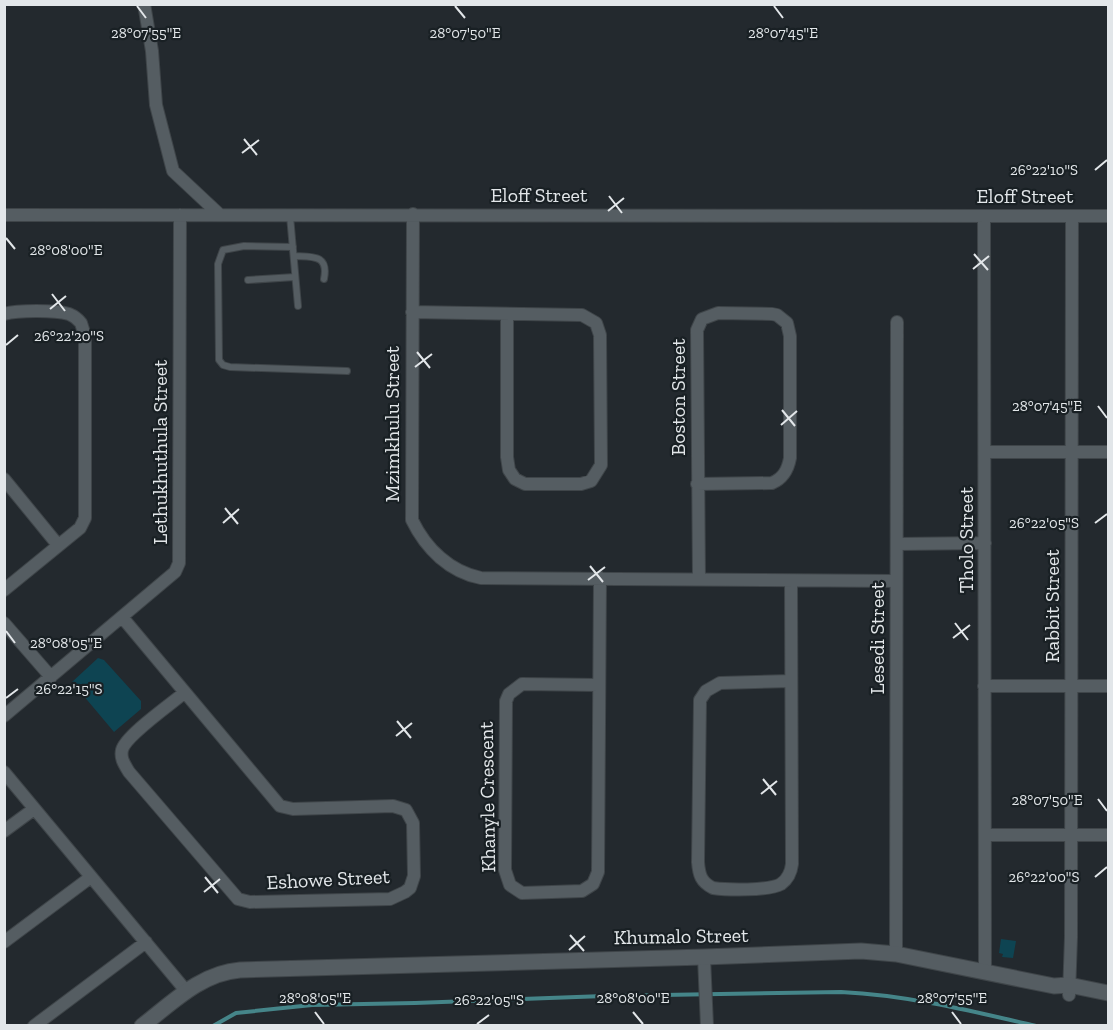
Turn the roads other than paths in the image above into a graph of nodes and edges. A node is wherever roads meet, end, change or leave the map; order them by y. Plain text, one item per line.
1 (144, 4) edge
2 (413, 214) junction
3 (4, 215) edge
4 (220, 215) junction
5 (290, 215) junction
6 (180, 216) junction
7 (984, 216) junction
8 (1072, 216) junction
9 (1108, 216) edge
10 (293, 247) junction
11 (294, 256) junction
12 (296, 277) junction
13 (324, 279) dead end
14 (248, 280) dead end
15 (298, 306) dead end
16 (412, 312) junction
17 (4, 314) edge
18 (507, 314) junction
19 (897, 322) dead end
20 (347, 371) dead end
21 (986, 452) junction
22 (1108, 452) edge
23 (1071, 453) junction
24 (4, 479) edge
25 (697, 484) junction
26 (985, 543) junction
27 (897, 544) junction
28 (58, 545) junction
29 (600, 578) junction
30 (699, 580) junction
31 (896, 581) junction
32 (791, 582) junction
33 (4, 590) edge
34 (122, 617) junction
35 (4, 623) edge
36 (51, 677) junction
37 (791, 681) junction
38 (599, 684) junction
39 (984, 686) junction
40 (1071, 686) junction
41 (1108, 686) edge
42 (184, 693) junction
43 (4, 716) edge
44 (4, 772) edge
45 (34, 809) junction
46 (4, 831) edge
47 (986, 835) junction
48 (1108, 835) edge
49 (1070, 836) junction
50 (91, 877) junction
51 (4, 942) edge
52 (146, 942) junction
53 (896, 954) junction
54 (704, 957) junction
55 (985, 973) junction
56 (1064, 989) junction
57 (187, 992) junction
58 (1108, 993) edge
59 (1108, 1003) edge
60 (707, 1020) edge
61 (34, 1026) edge
62 (142, 1026) edge

1 - 4 street
2 - 5 street, Eloff Street
2 - 7 street, Eloff Street
2 - 16 street, Mzimkhulu Street
3 - 6 street, Eloff Street
4 - 5 street, Eloff Street
4 - 6 street, Eloff Street
5 - 10 lane
6 - 34 street, Lethukhuthula Street
7 - 8 street, Eloff Street
7 - 21 street, Tholo Street
8 - 9 street, Eloff Street
8 - 23 street, Rabbit Street
10 - 11 lane
10 - 20 lane
11 - 12 lane
11 - 13 lane
12 - 14 lane
12 - 15 lane
16 - 18 street
16 - 29 street, Mzimkhulu Street
17 - 28 street
18 - 18 street
19 - 27 street, Lesedi Street
21 - 23 street
21 - 26 street, Tholo Street
22 - 23 street
23 - 40 street, Rabbit Street
24 - 28 street
25 - 25 street, Boston Street
25 - 30 street, Boston Street
26 - 27 street
26 - 39 street, Tholo Street
27 - 31 street, Lesedi Street
28 - 33 street
29 - 30 street, Mzimkhulu Street
29 - 38 street, Khanyle Crescent
30 - 32 street, Mzimkhulu Street
31 - 32 street, Mzimkhulu Street
31 - 53 street, Lesedi Street
32 - 37 street
34 - 36 street, Lethukhuthula Street
34 - 42 street, Eshowe Street
35 - 36 street
36 - 43 street, Lethukhuthula Street
37 - 37 street
38 - 38 street, Khanyle Crescent
39 - 40 street
39 - 47 street, Tholo Street
40 - 41 street
40 - 49 street, Rabbit Street
42 - 42 street, Eshowe Street
44 - 45 street
45 - 46 street
45 - 50 street
47 - 49 street
47 - 55 street, Tholo Street
48 - 49 street
49 - 56 street, Rabbit Street
50 - 51 street
50 - 52 street
52 - 57 street
52 - 61 street
53 - 54 street, Khumalo Street
53 - 55 street, Khumalo Street
54 - 57 street, Khumalo Street
54 - 60 street
55 - 56 street, Khumalo Street
56 - 58 street, Khumalo Street
56 - 59 street, Khumalo Street
57 - 62 street, Khumalo Street

